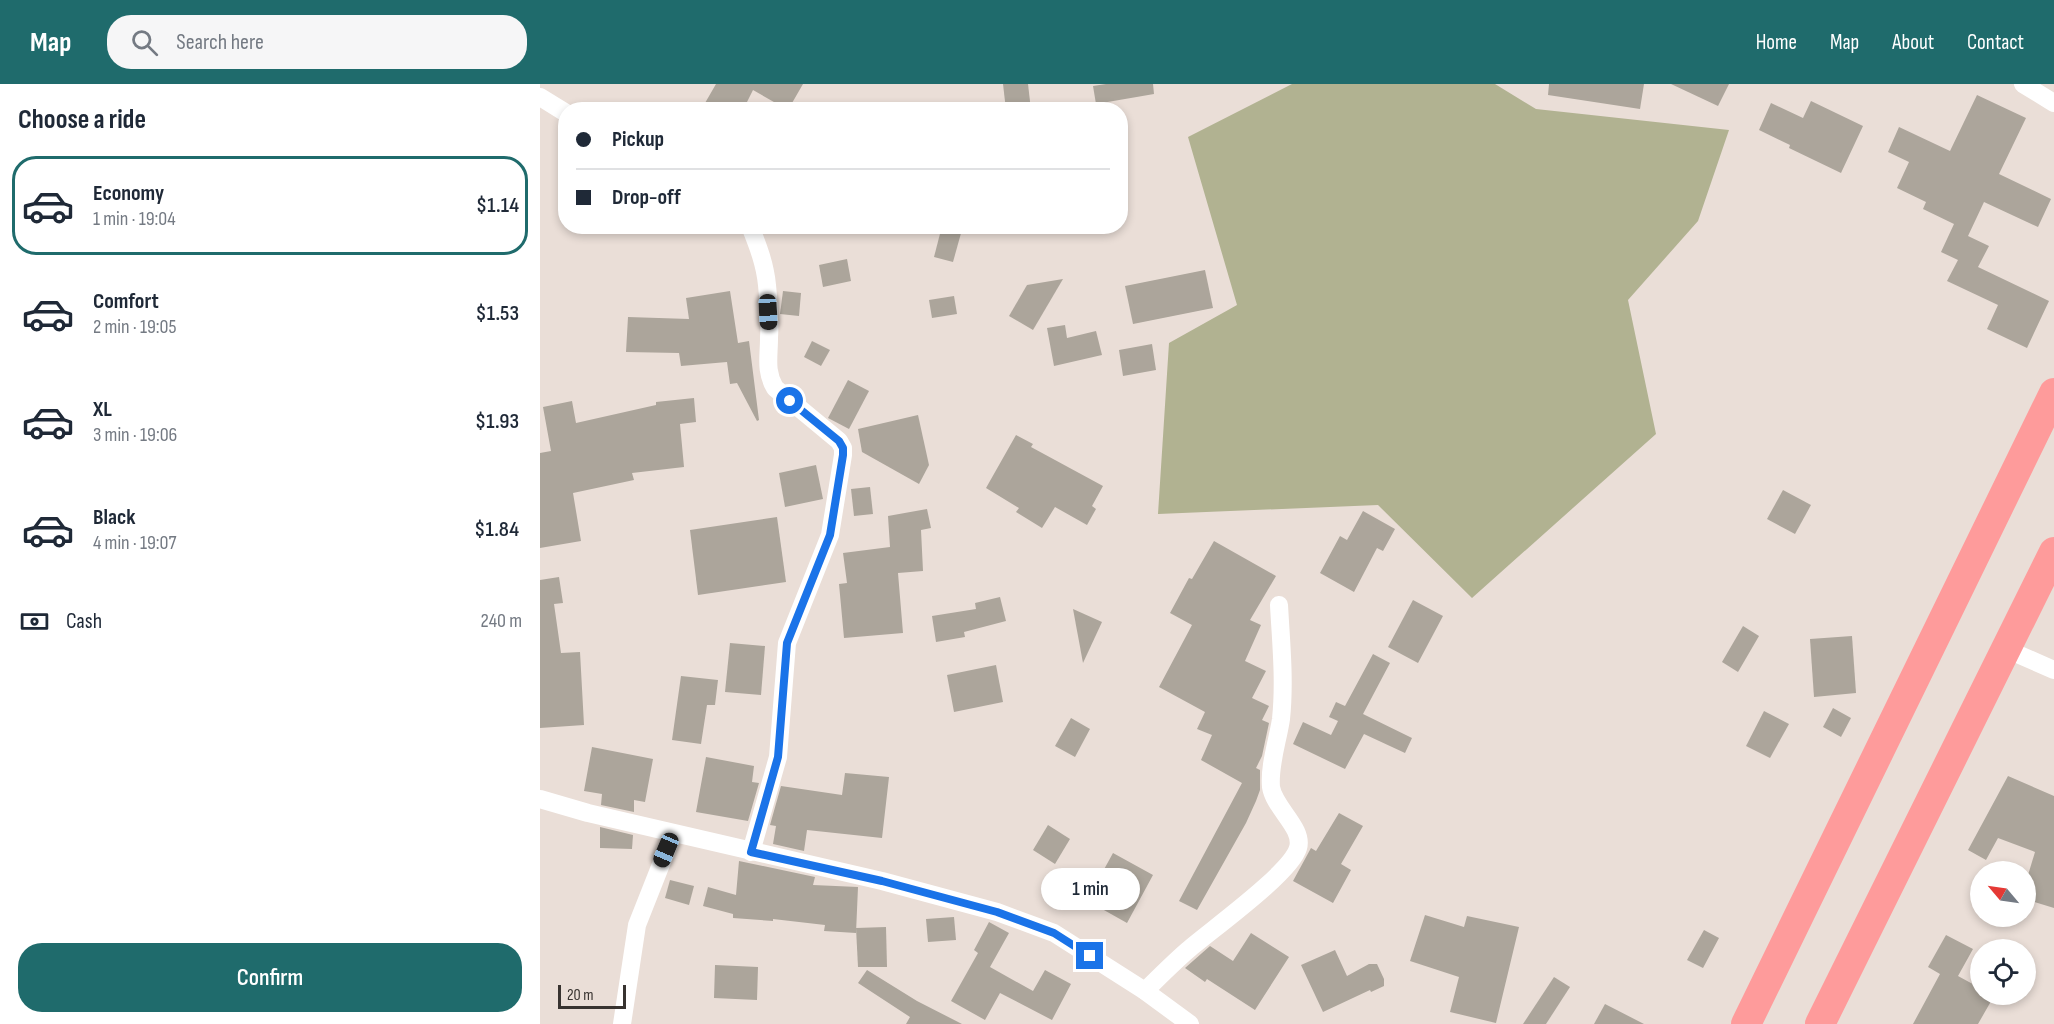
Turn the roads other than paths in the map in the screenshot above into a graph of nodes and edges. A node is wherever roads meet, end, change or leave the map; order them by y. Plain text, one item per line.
1 (2023, 84) edge
2 (540, 98) edge
3 (2054, 104) edge
4 (558, 108) edge
5 (753, 234) edge
6 (2054, 393) edge
7 (2054, 552) edge
8 (1279, 604) dead end
9 (2006, 649) junction
10 (2054, 670) edge
11 (540, 800) edge
12 (673, 834) junction
13 (751, 852) junction
14 (1145, 991) junction
15 (622, 1024) edge
16 (1190, 1024) edge
17 (1746, 1024) edge
18 (1820, 1024) edge

1 - 3 street
2 - 4 street
5 - 13 street
6 - 17 highway
7 - 9 highway
8 - 14 street
9 - 10 street
9 - 18 highway
11 - 12 street
12 - 13 street
12 - 15 street
13 - 14 street
14 - 16 street

